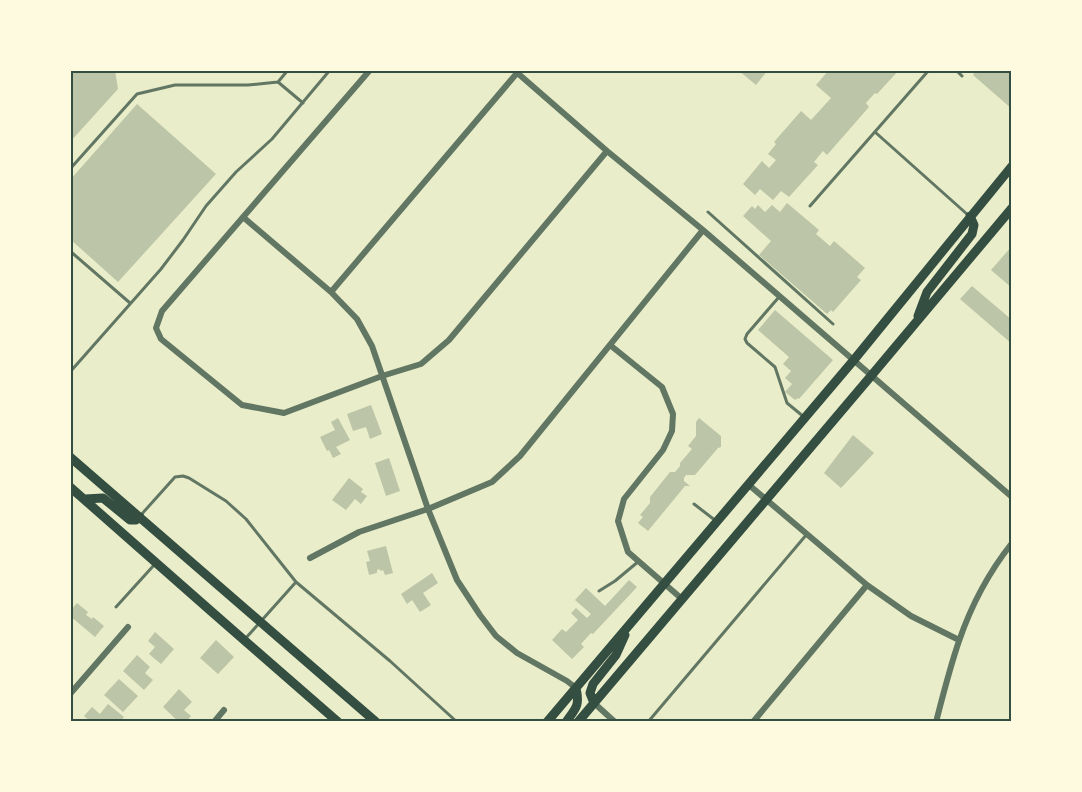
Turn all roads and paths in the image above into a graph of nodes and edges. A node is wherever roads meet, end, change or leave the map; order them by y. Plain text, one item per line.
1 (288, 70) edge
2 (330, 70) edge
3 (370, 70) edge
4 (929, 70) edge
5 (956, 70) edge
6 (515, 72) edge
7 (962, 76) dead end
8 (278, 82) junction
9 (303, 103) junction
10 (875, 132) junction
11 (607, 151) junction
12 (1011, 166) edge
13 (70, 169) edge
14 (810, 206) dead end
15 (1011, 208) edge
16 (708, 212) dead end
17 (970, 216) junction
18 (243, 217) junction
19 (703, 230) junction
20 (70, 251) edge
21 (331, 292) junction
22 (780, 297) junction
23 (131, 304) junction
24 (833, 324) dead end
25 (915, 324) junction
26 (610, 345) junction
27 (853, 361) junction
28 (70, 372) edge
29 (382, 376) junction
30 (871, 376) junction
31 (805, 418) junction
32 (70, 457) edge
33 (748, 485) junction
34 (70, 487) edge
35 (1011, 497) edge
36 (766, 499) junction
37 (85, 500) junction
38 (694, 504) dead end
39 (428, 509) junction
40 (140, 517) junction
41 (717, 522) junction
42 (807, 534) junction
43 (1011, 543) edge
44 (310, 558) dead end
45 (639, 561) junction
46 (156, 563) junction
47 (296, 582) junction
48 (665, 585) junction
49 (867, 585) junction
50 (599, 591) dead end
51 (682, 599) junction
52 (116, 607) dead end
53 (260, 622) junction
54 (631, 624) junction
55 (128, 627) dead end
56 (244, 640) junction
57 (959, 640) junction
58 (576, 688) junction
59 (70, 694) edge
60 (594, 703) junction
61 (224, 710) dead end
62 (214, 722) edge
63 (338, 722) edge
64 (376, 722) edge
65 (457, 722) edge
66 (548, 722) edge
67 (566, 722) edge
68 (578, 722) edge
69 (615, 722) edge
70 (648, 722) edge
71 (753, 722) edge
72 (936, 722) edge

1 - 8 lane
2 - 9 lane
3 - 18 street
4 - 10 lane
5 - 7 lane
6 - 11 street
6 - 21 street
8 - 9 lane
8 - 13 lane
9 - 23 lane
10 - 14 lane
10 - 17 lane
11 - 19 street
11 - 29 street
12 - 17 main road
15 - 25 main road
16 - 24 lane
17 - 25 main road
17 - 27 main road
18 - 21 street
18 - 29 street
19 - 22 street
19 - 26 street
20 - 23 lane
21 - 29 street
22 - 27 street
22 - 31 lane
23 - 28 lane
25 - 30 main road
26 - 39 street
26 - 45 street
27 - 30 street
27 - 31 main road
29 - 39 street
30 - 35 street
30 - 36 main road
31 - 33 main road
32 - 40 main road
33 - 36 street
33 - 41 main road
34 - 37 main road
36 - 42 street
36 - 51 main road
37 - 40 main road
37 - 46 main road
38 - 41 lane
39 - 44 street
39 - 58 street
40 - 47 lane
40 - 53 main road
41 - 48 main road
42 - 49 street
42 - 70 lane
43 - 57 street
45 - 48 street
45 - 50 lane
46 - 52 lane
46 - 56 main road
47 - 53 lane
47 - 65 lane
48 - 51 street
48 - 54 main road
49 - 57 street
49 - 71 street
51 - 60 main road
53 - 56 lane
53 - 64 main road
54 - 58 main road
54 - 60 main road
55 - 59 street
56 - 63 main road
57 - 72 street
58 - 66 main road
58 - 67 main road
60 - 68 main road
60 - 69 street
61 - 62 street

